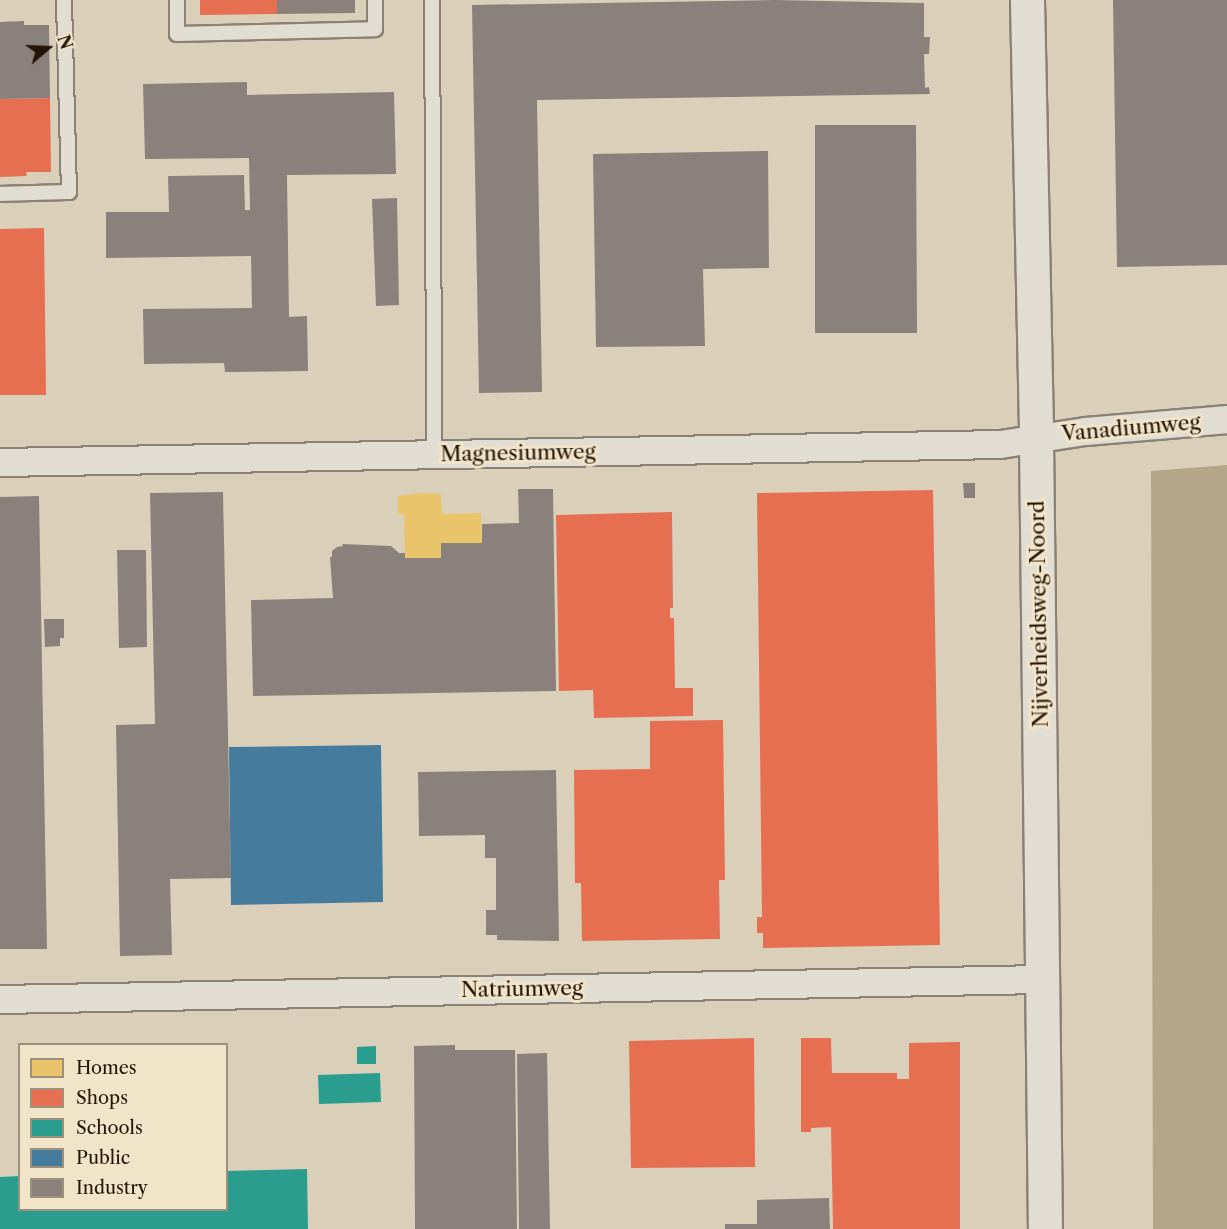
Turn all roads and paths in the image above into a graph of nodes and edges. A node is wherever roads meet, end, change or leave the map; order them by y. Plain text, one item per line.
1 (64, 0) edge
2 (177, 0) edge
3 (375, 0) edge
4 (432, 0) edge
5 (1027, 0) edge
6 (0, 194) edge
7 (1227, 419) edge
8 (1036, 438) junction
9 (434, 455) junction
10 (0, 462) edge
11 (1044, 979) junction
12 (0, 999) edge
13 (1045, 1229) edge

1 - 6 lane
2 - 3 lane
4 - 9 lane
5 - 8 street, Nijverheidsweg-Noord
7 - 8 street, Vanadiumweg
8 - 9 street, Magnesiumweg
8 - 11 street, Nijverheidsweg-Noord
9 - 10 street, Magnesiumweg
11 - 12 street, Natriumweg
11 - 13 street, Nijverheidsweg-Noord

